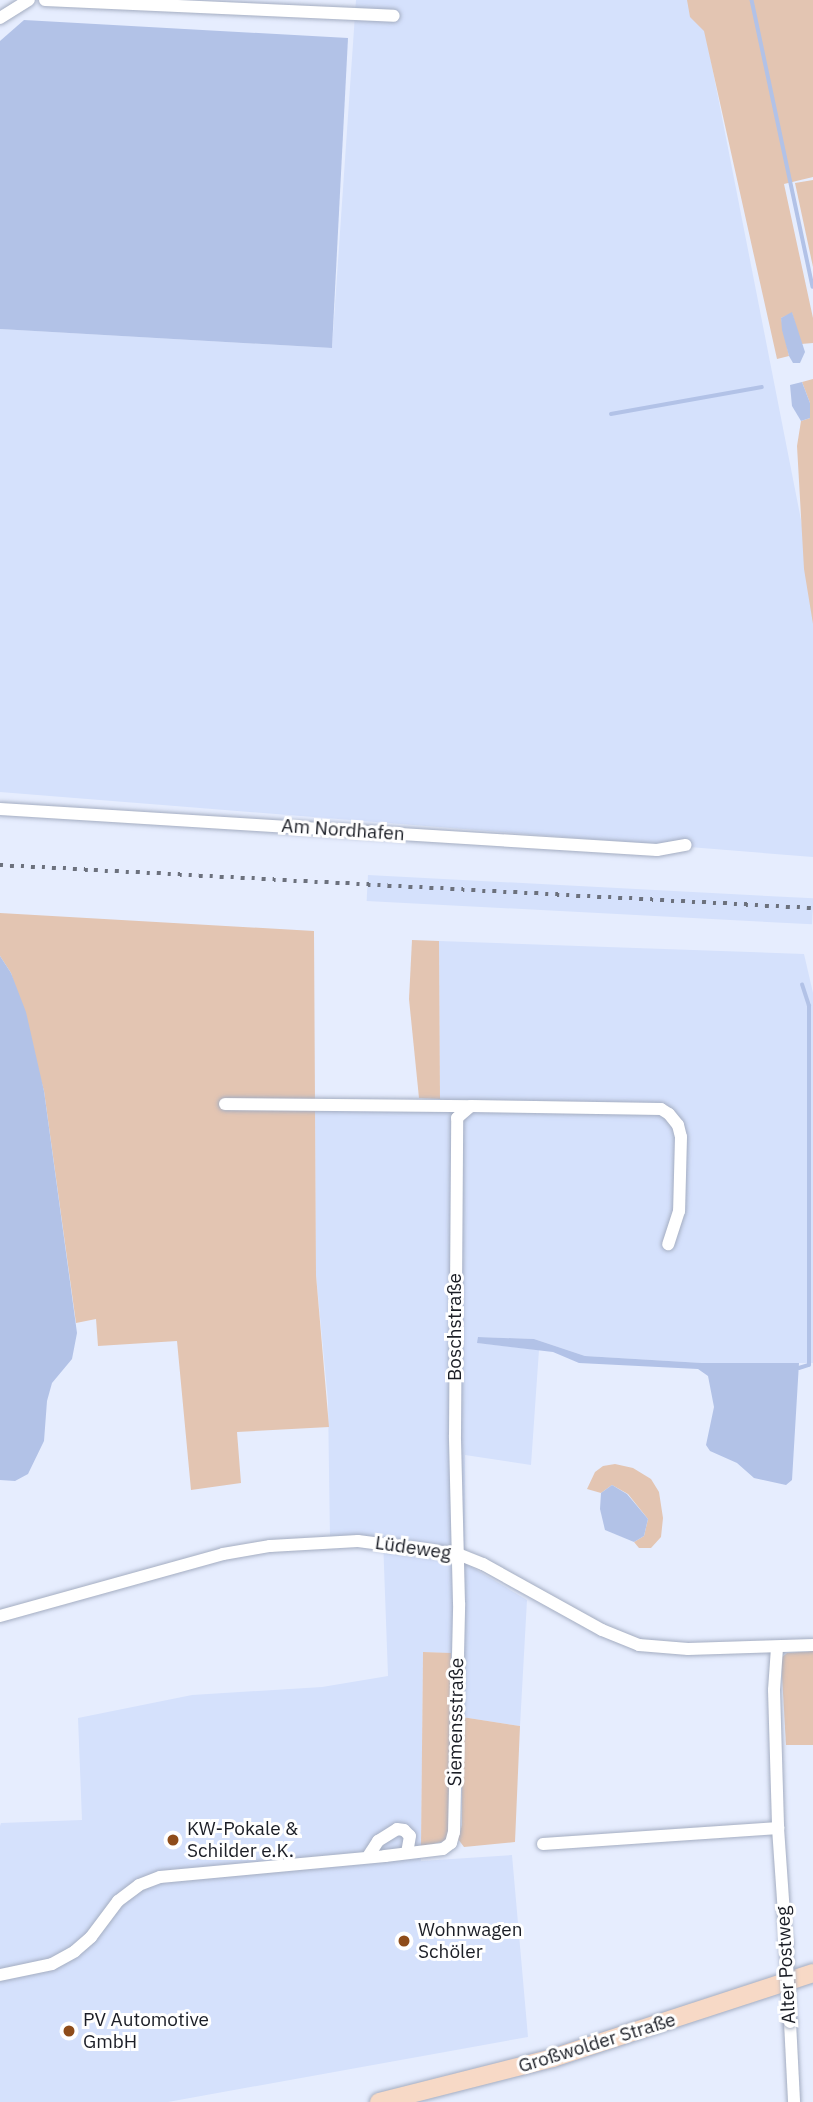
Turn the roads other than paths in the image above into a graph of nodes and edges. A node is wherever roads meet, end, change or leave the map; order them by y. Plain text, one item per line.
1 (29, 0) edge
2 (45, 0) edge
3 (394, 16) dead end
4 (0, 18) edge
5 (0, 809) edge
6 (686, 845) dead end
7 (225, 1104) dead end
8 (471, 1106) junction
9 (668, 1244) dead end
10 (458, 1554) junction
11 (0, 1616) edge
12 (813, 1645) edge
13 (777, 1648) junction
14 (778, 1828) junction
15 (542, 1844) dead end
16 (407, 1853) junction
17 (369, 1856) junction
18 (813, 1973) edge
19 (0, 1975) edge
20 (379, 2102) edge
21 (794, 2102) edge

1 - 4 street
2 - 3 street
5 - 6 street, Am Nordhafen
7 - 8 street
8 - 9 street
8 - 10 street, Boschstraße
10 - 11 street, Lüdeweg
10 - 13 street, Lüdeweg
10 - 16 street, Siemensstraße
12 - 13 street, Lüdeweg
13 - 14 street, Alter Postweg
14 - 15 street
14 - 21 street, Alter Postweg, bridge
16 - 17 street, Siemensstraße
16 - 17 street
17 - 19 street, Siemensstraße
18 - 20 main road, Großwolder Straße

